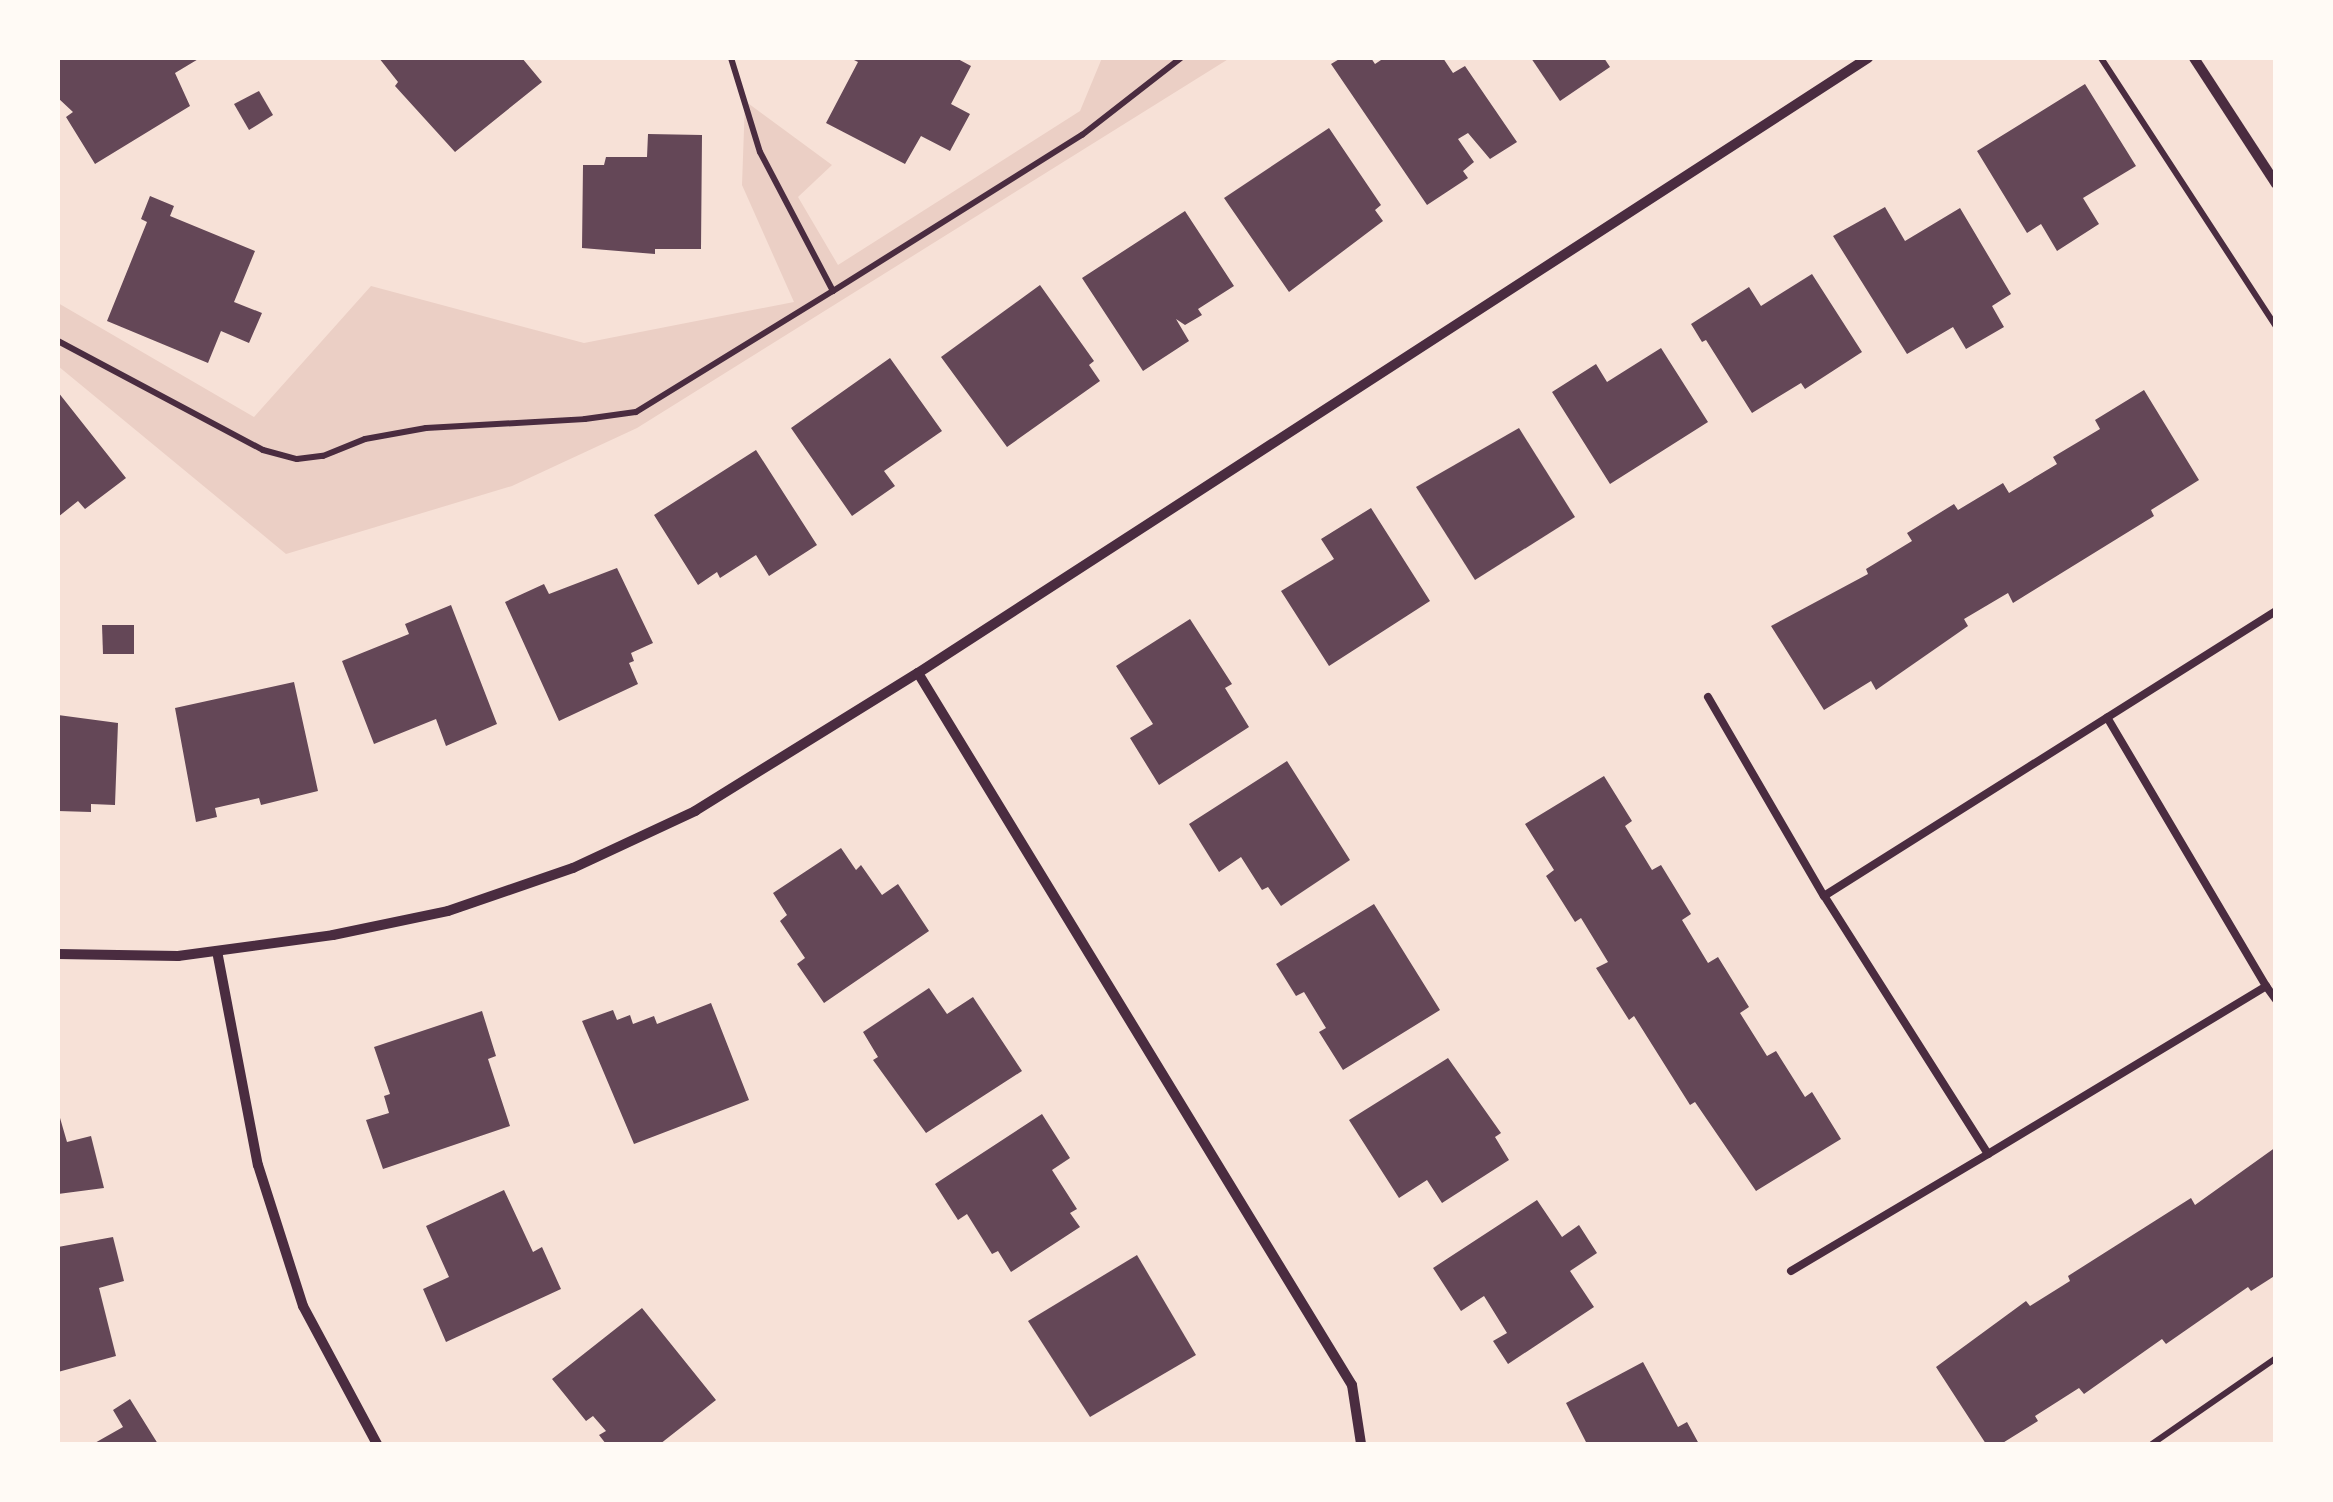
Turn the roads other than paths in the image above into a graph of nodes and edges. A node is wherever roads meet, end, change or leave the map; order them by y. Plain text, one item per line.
1 (1868, 58) edge
2 (2194, 58) edge
3 (2276, 184) edge
4 (2276, 611) edge
5 (918, 673) junction
6 (1708, 697) dead end
7 (2107, 717) junction
8 (1824, 896) junction
9 (217, 951) junction
10 (58, 954) edge
11 (2266, 986) junction
12 (2276, 1000) edge
13 (1988, 1154) junction
14 (1792, 1271) dead end
15 (377, 1444) edge
16 (1361, 1444) edge

1 - 5 street
2 - 3 street
4 - 7 lane
5 - 9 street
5 - 16 street
6 - 8 lane
7 - 8 lane
7 - 11 lane
8 - 13 lane
9 - 10 street
9 - 15 street
11 - 12 lane
11 - 13 lane
13 - 14 lane

